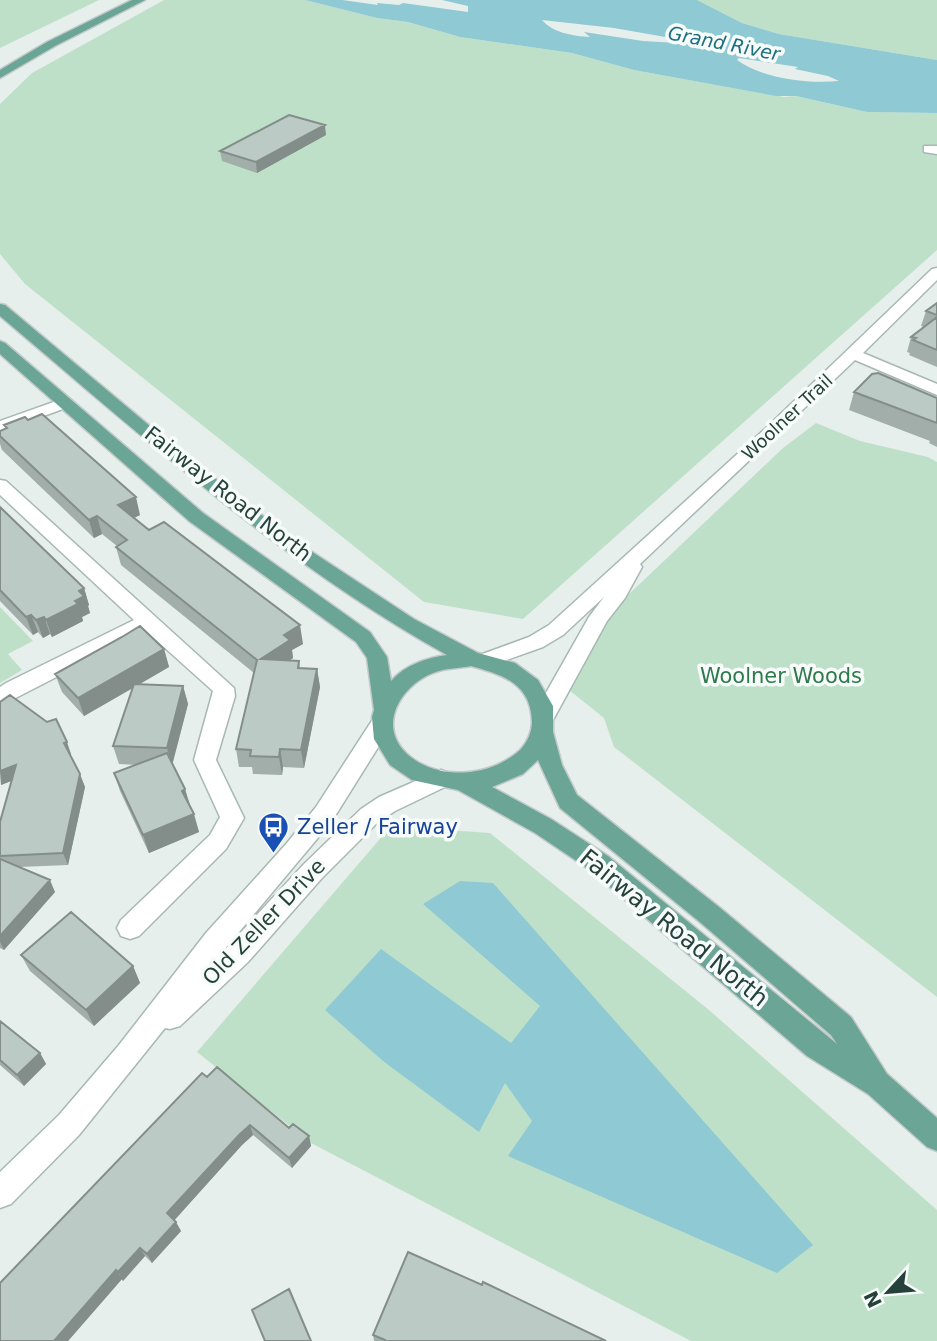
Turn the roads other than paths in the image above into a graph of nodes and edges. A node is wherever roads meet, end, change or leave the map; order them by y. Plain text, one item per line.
1 (125, 0) edge
2 (139, 0) edge
3 (113, 10) junction
4 (0, 63) edge
5 (0, 75) edge
6 (936, 275) edge
7 (0, 308) edge
8 (0, 345) edge
9 (853, 354) junction
10 (937, 390) edge
11 (65, 403) junction
12 (0, 427) edge
13 (0, 485) edge
14 (635, 558) junction
15 (148, 621) junction
16 (477, 660) junction
17 (0, 698) edge
18 (382, 716) junction
19 (544, 724) junction
20 (452, 781) junction
21 (130, 928) dead end
22 (129, 1054) junction
23 (878, 1084) junction
24 (937, 1137) edge
25 (0, 1193) edge

1 - 3 main road
2 - 3 main road
3 - 4 main road
3 - 5 main road
6 - 9 street, Woolner Trail
7 - 16 main road, Fairway Road North
8 - 11 main road, Fairway Road North
9 - 10 street
9 - 14 street, Woolner Trail
11 - 12 street
11 - 18 main road, Fairway Road North
13 - 15 street
14 - 16 street, Woolner Trail
14 - 19 street, Woolner Trail
15 - 17 street
15 - 21 street
16 - 18 main road
16 - 19 main road
18 - 20 main road
18 - 22 street, Old Zeller Drive
19 - 20 main road
19 - 23 main road, Fairway Road North
20 - 22 street, Old Zeller Drive
20 - 23 main road, Fairway Road North
22 - 25 street, Old Zeller Drive
23 - 24 main road, Fairway Road North

